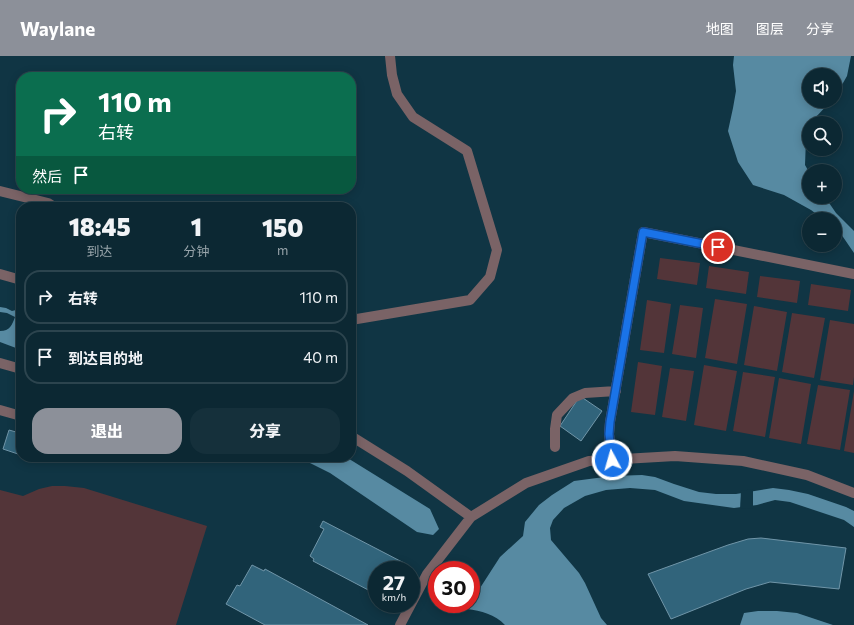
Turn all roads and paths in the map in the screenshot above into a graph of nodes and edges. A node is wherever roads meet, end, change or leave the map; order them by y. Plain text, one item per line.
1 (390, 56) edge
2 (0, 191) edge
3 (44, 202) edge
4 (0, 274) edge
5 (854, 274) edge
6 (16, 279) edge
7 (356, 319) edge
8 (0, 363) edge
9 (16, 368) edge
10 (616, 391) junction
11 (0, 410) edge
12 (16, 415) edge
13 (356, 439) edge
14 (555, 447) dead end
15 (612, 460) junction
16 (854, 493) edge
17 (471, 517) junction
18 (400, 625) edge

1 - 7 street
2 - 3 street
4 - 6 street
5 - 10 street
8 - 9 street
10 - 14 street
10 - 15 street
11 - 12 street
13 - 17 street
15 - 16 street
15 - 17 street
17 - 18 street

